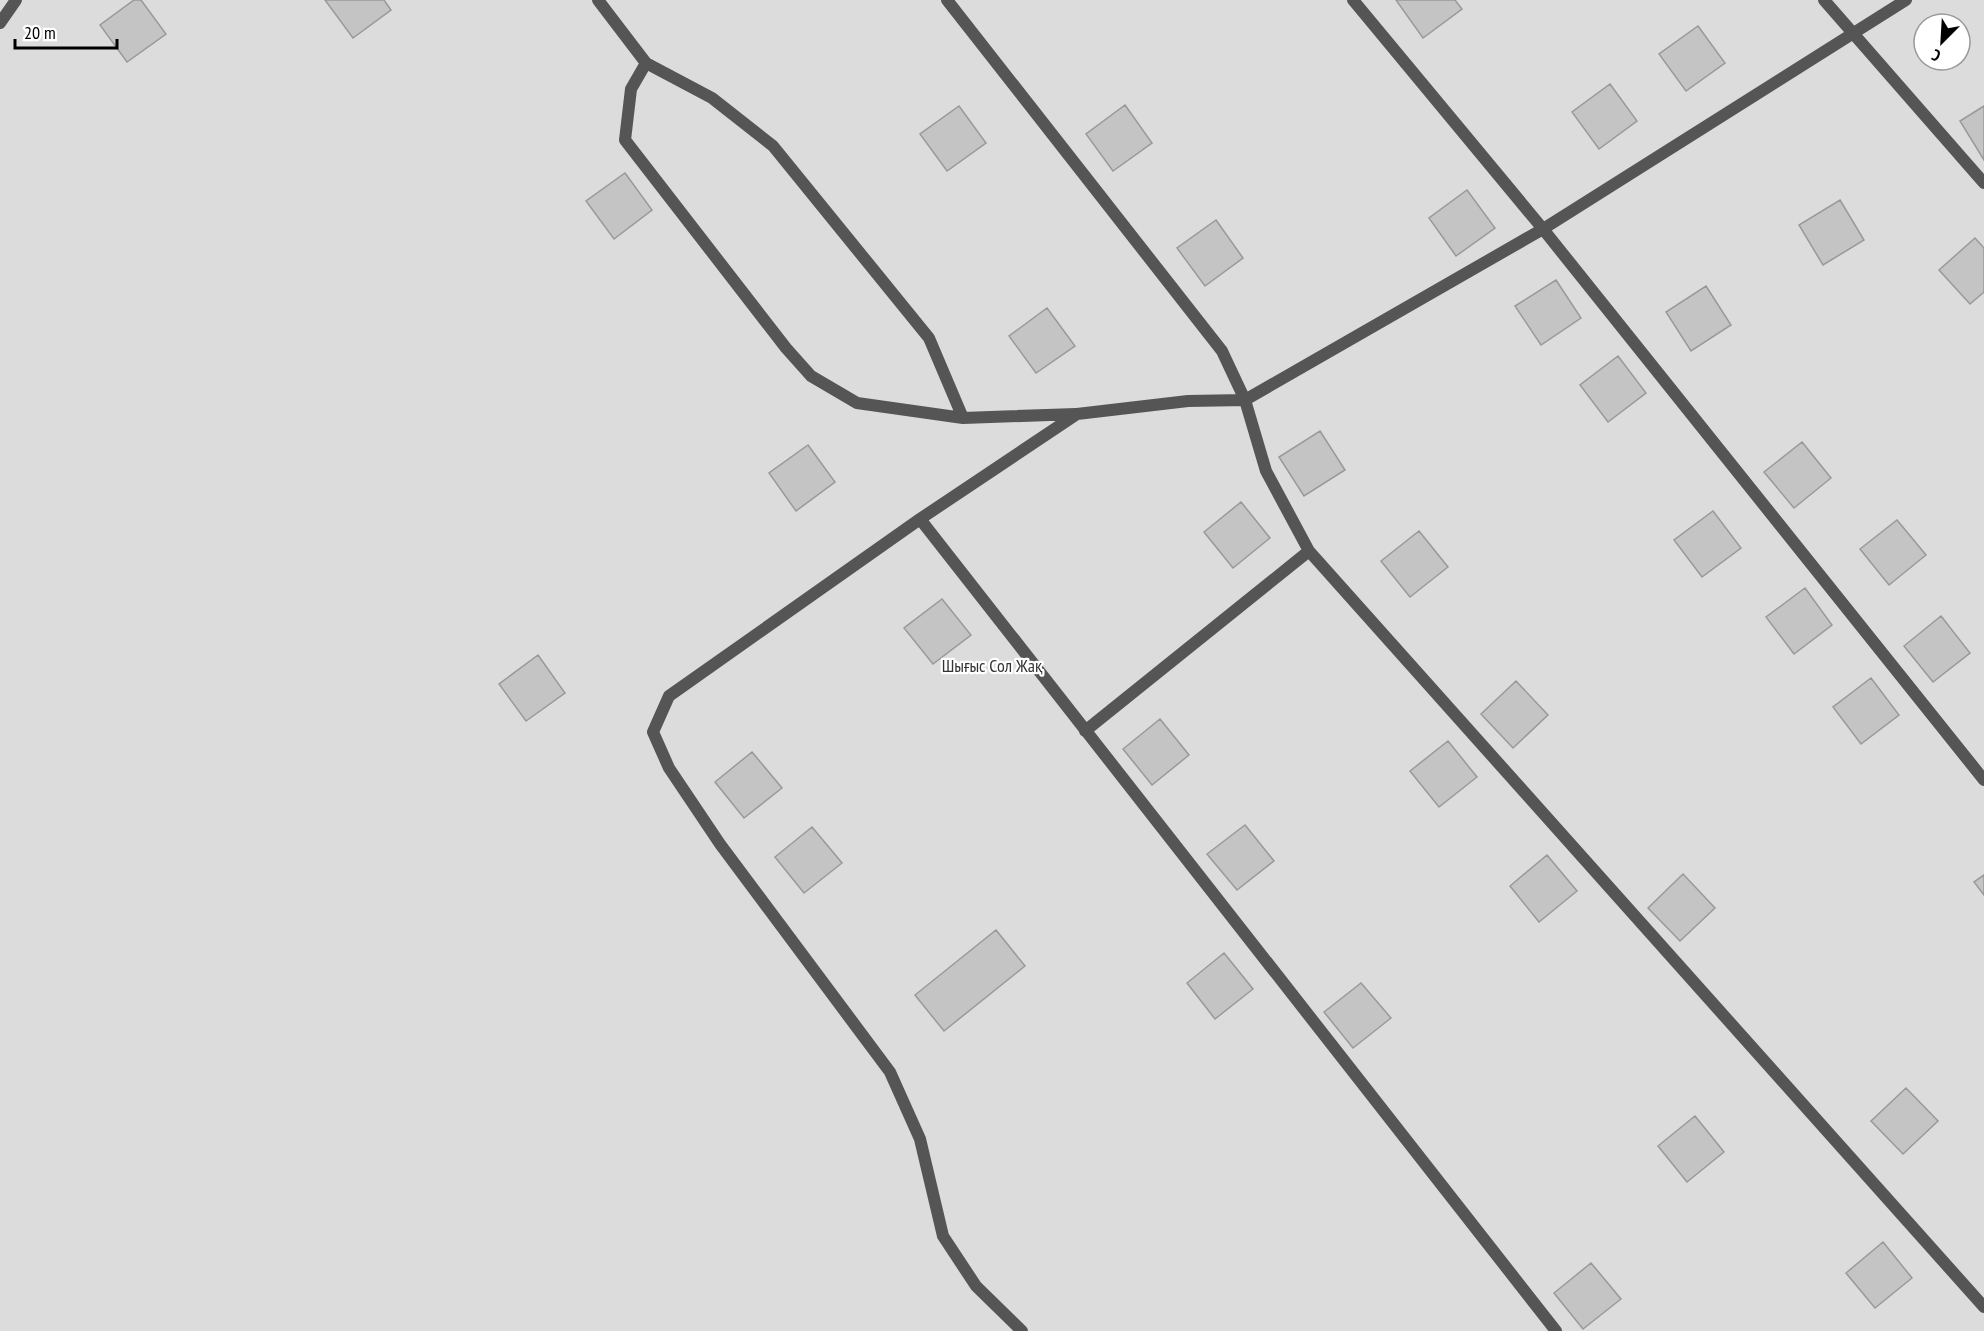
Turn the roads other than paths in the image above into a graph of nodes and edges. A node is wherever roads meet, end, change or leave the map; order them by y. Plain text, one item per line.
1 (16, 0) edge
2 (598, 0) edge
3 (947, 0) edge
4 (1353, 0) edge
5 (1824, 0) edge
6 (1906, 0) edge
7 (0, 23) edge
8 (1853, 34) junction
9 (646, 63) junction
10 (1984, 183) edge
11 (1543, 229) junction
12 (1245, 400) junction
13 (1077, 414) junction
14 (963, 418) junction
15 (920, 519) junction
16 (1309, 551) junction
17 (1085, 731) junction
18 (1984, 780) edge
19 (1984, 1307) edge
20 (1022, 1331) edge
21 (1556, 1331) edge

1 - 7 street
2 - 9 street
3 - 12 street
4 - 11 street
5 - 8 street
6 - 8 street
8 - 10 street
8 - 11 street
9 - 14 street
9 - 14 street
11 - 12 street
11 - 18 street
12 - 13 street
12 - 16 street
13 - 14 street
13 - 15 street
15 - 17 street
15 - 20 street
16 - 17 street
16 - 19 street
17 - 21 street

